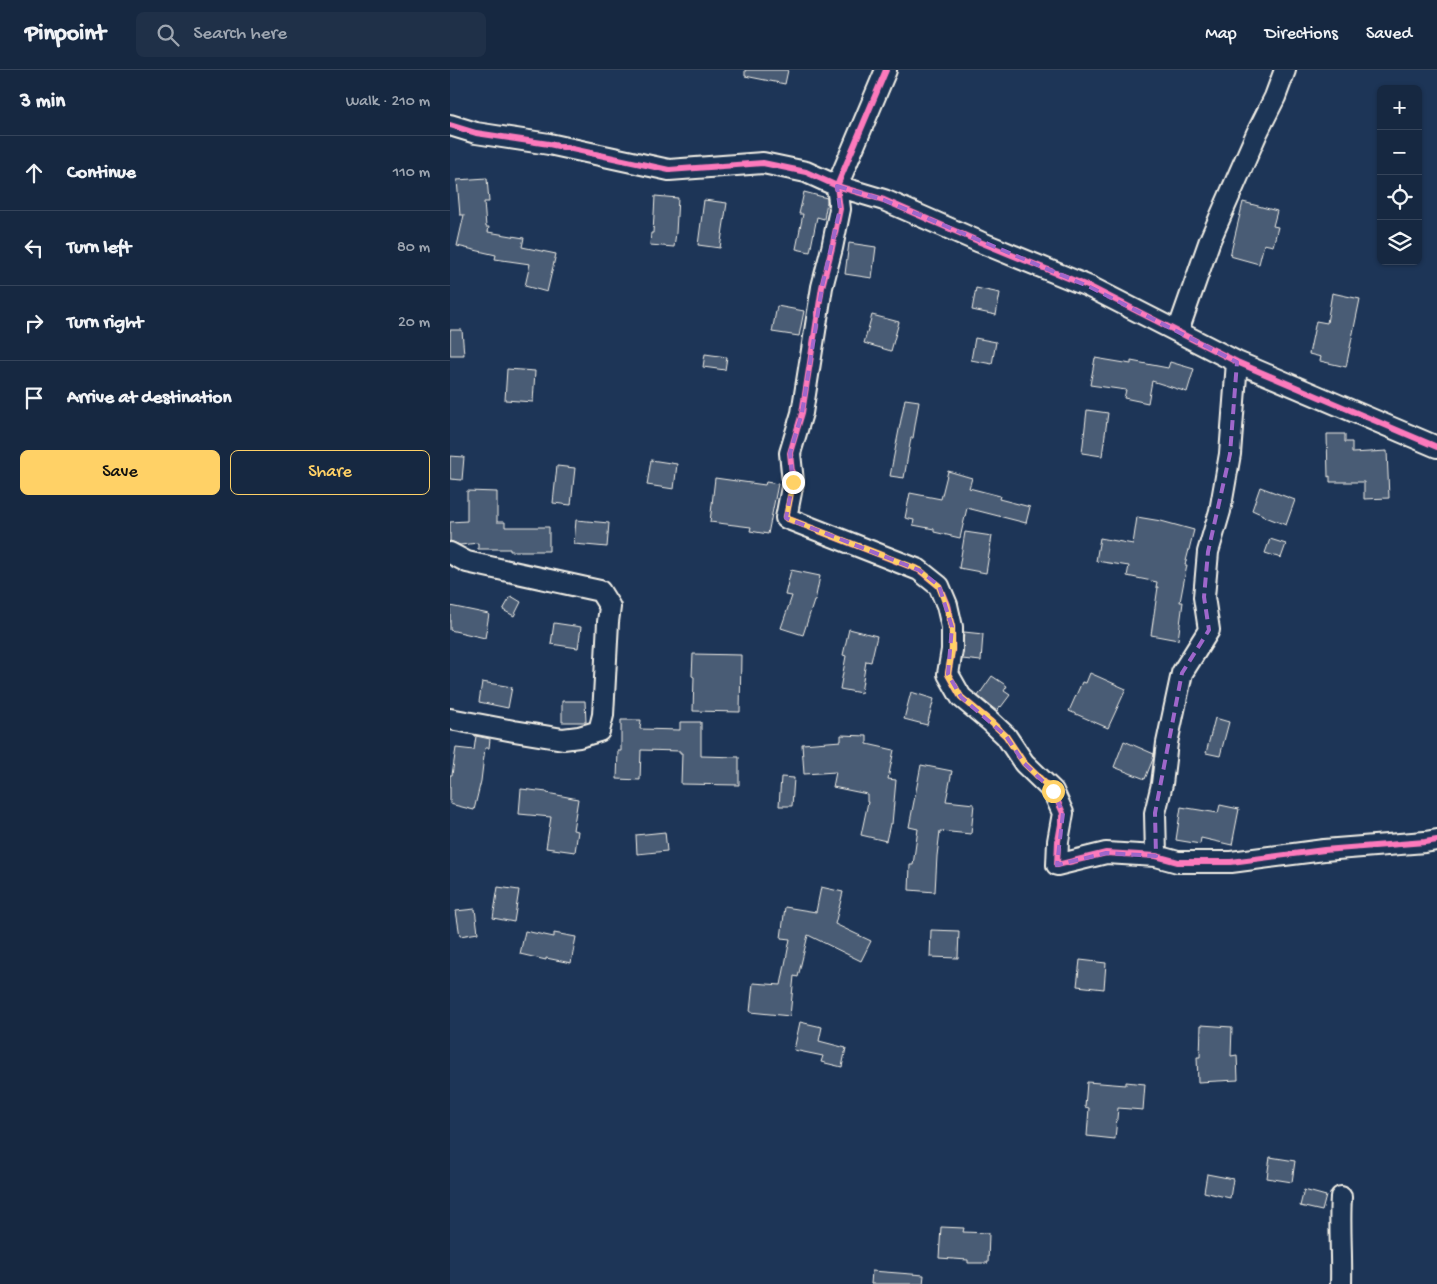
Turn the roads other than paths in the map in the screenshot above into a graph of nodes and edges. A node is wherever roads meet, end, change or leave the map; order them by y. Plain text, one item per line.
1 (886, 70) edge
2 (1285, 70) edge
3 (450, 125) edge
4 (837, 186) junction
5 (1178, 331) junction
6 (1237, 362) junction
7 (1437, 447) edge
8 (450, 553) edge
9 (450, 719) edge
10 (1437, 840) edge
11 (1156, 856) junction
12 (1341, 1198) dead end
13 (1341, 1284) edge

1 - 4 street
2 - 5 street
3 - 4 street
4 - 5 street
4 - 11 street
5 - 6 street
6 - 7 street
6 - 11 street
8 - 9 street
10 - 11 street
12 - 13 street

